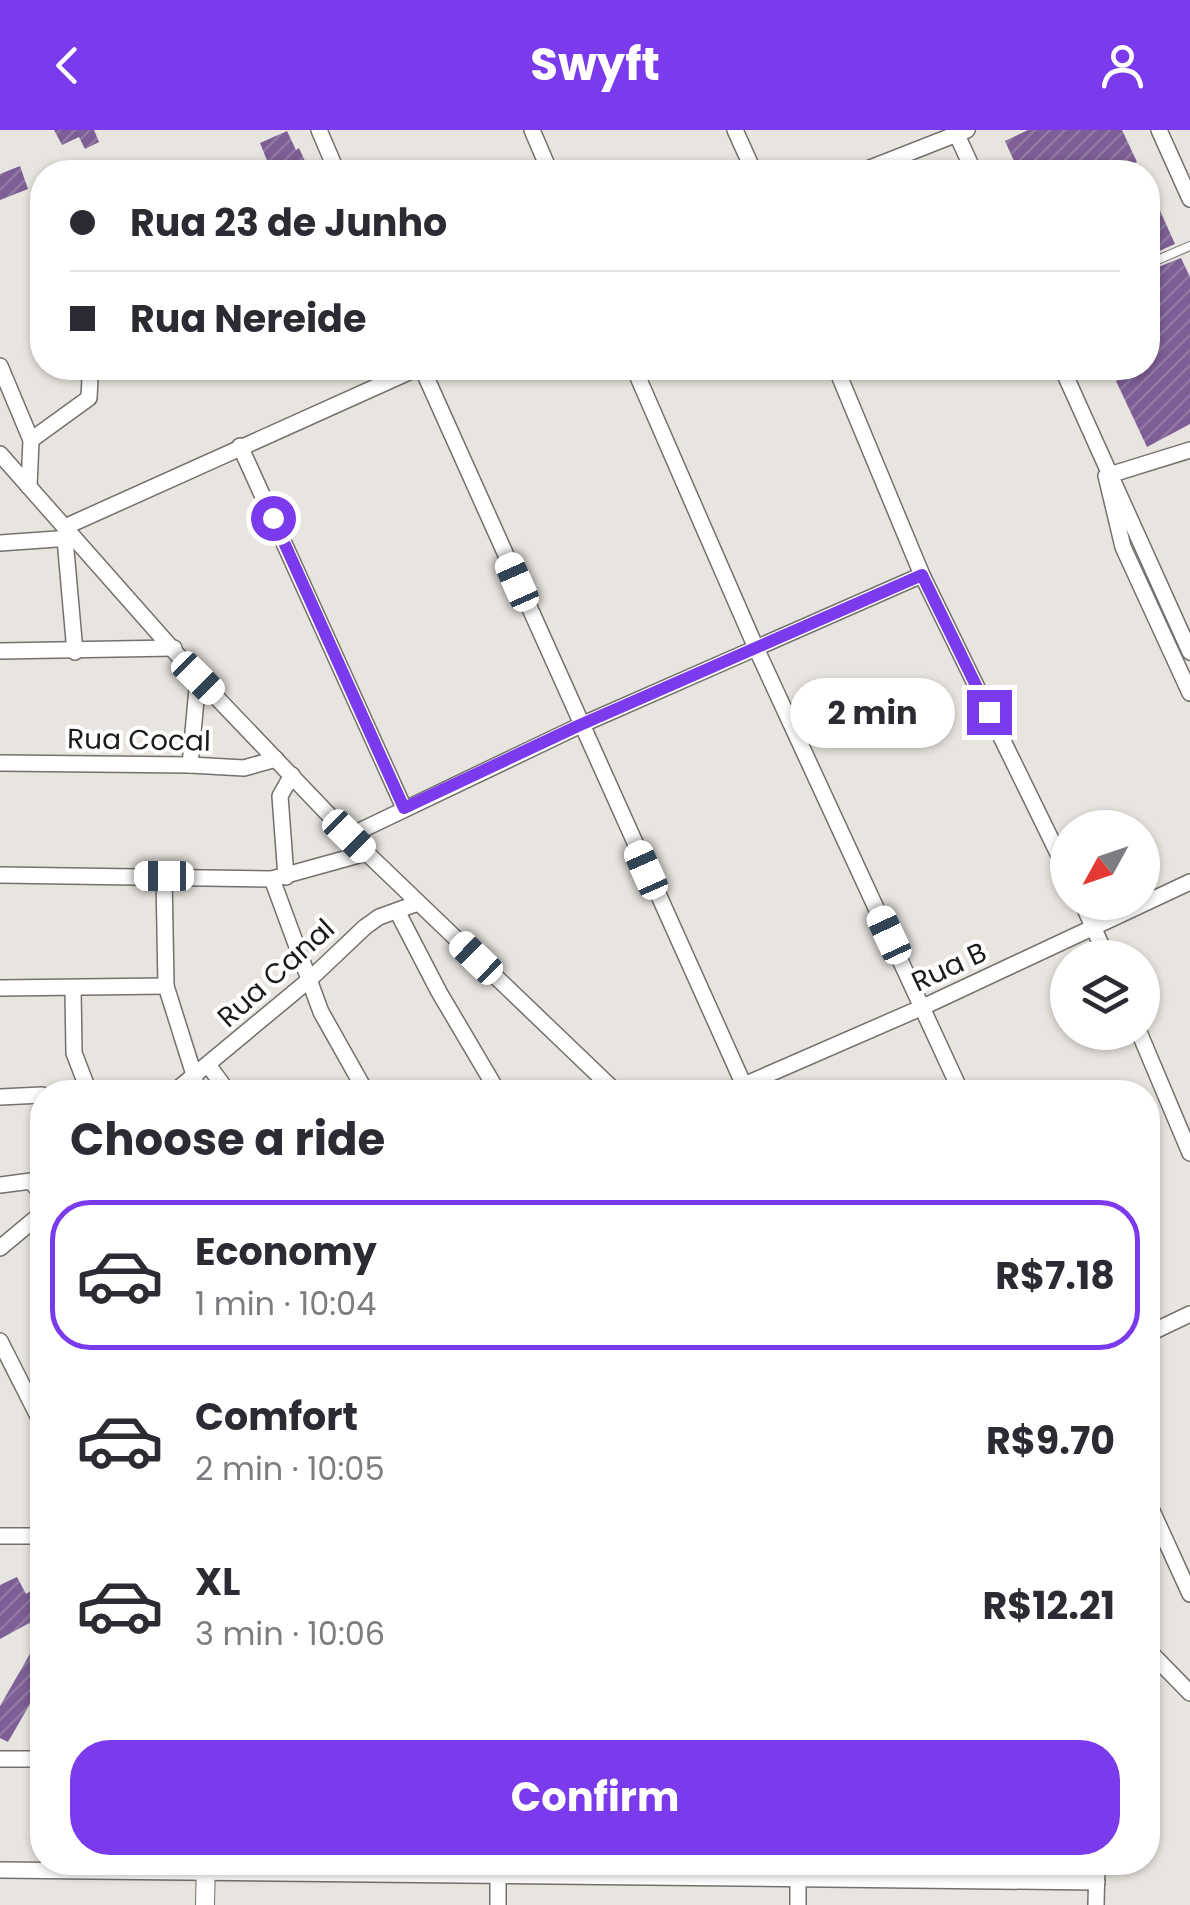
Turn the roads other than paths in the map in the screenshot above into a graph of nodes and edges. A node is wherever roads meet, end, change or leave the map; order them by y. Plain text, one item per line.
1 (319, 130) edge
2 (532, 130) edge
3 (735, 130) edge
4 (1159, 130) edge
5 (962, 132) edge
6 (332, 160) edge
7 (545, 160) edge
8 (749, 160) edge
9 (891, 160) edge
10 (970, 160) edge
11 (1190, 199) edge
12 (1190, 246) edge
13 (1160, 259) edge
14 (0, 366) edge
15 (90, 380) edge
16 (392, 380) edge
17 (425, 380) edge
18 (639, 380) edge
19 (841, 380) edge
20 (1067, 380) edge
21 (31, 440) junction
22 (240, 446) junction
23 (1190, 450) edge
24 (0, 454) edge
25 (1109, 474) junction
26 (29, 487) junction
27 (69, 534) junction
28 (0, 543) edge
29 (922, 575) junction
30 (174, 648) junction
31 (756, 648) junction
32 (0, 651) edge
33 (75, 652) junction
34 (1190, 652) edge
35 (198, 678) junction
36 (1190, 692) edge
37 (580, 725) junction
38 (276, 759) junction
39 (0, 763) edge
40 (190, 764) junction
41 (292, 775) junction
42 (404, 808) junction
43 (349, 836) junction
44 (1050, 837) edge
45 (366, 853) junction
46 (0, 875) edge
47 (164, 876) junction
48 (279, 878) junction
49 (1190, 882) edge
50 (418, 902) junction
51 (397, 911) junction
52 (1091, 920) edge
53 (1094, 927) junction
54 (1099, 940) edge
55 (310, 980) junction
56 (166, 986) junction
57 (0, 988) edge
58 (73, 990) junction
59 (922, 1007) junction
60 (1147, 1050) edge
61 (209, 1066) junction
62 (194, 1078) junction
63 (84, 1080) edge
64 (191, 1080) edge
65 (219, 1080) edge
66 (359, 1080) edge
67 (491, 1080) edge
68 (603, 1080) edge
69 (736, 1080) edge
70 (762, 1080) edge
71 (955, 1080) edge
72 (1159, 1080) edge
73 (1160, 1082) edge
74 (30, 1096) edge
75 (0, 1097) edge
76 (1190, 1153) edge
77 (30, 1181) edge
78 (0, 1185) edge
79 (30, 1226) edge
80 (0, 1248) edge
81 (1190, 1314) edge
82 (1160, 1328) edge
83 (0, 1341) edge
84 (30, 1400) edge
85 (1160, 1528) edge
86 (0, 1536) edge
87 (30, 1536) edge
88 (1190, 1594) edge
89 (1160, 1663) edge
90 (1190, 1694) edge
91 (0, 1759) edge
92 (30, 1759) edge
93 (0, 1870) edge
94 (30, 1870) edge
95 (206, 1875) edge
96 (498, 1875) edge
97 (798, 1875) edge
98 (923, 1875) edge
99 (1097, 1875) edge
100 (1097, 1882) junction
101 (205, 1905) edge
102 (498, 1905) edge
103 (798, 1905) edge
104 (1096, 1905) edge

1 - 6 street
2 - 7 street
3 - 8 street
4 - 11 street
5 - 9 street
5 - 10 street
12 - 13 lane
14 - 21 street
15 - 21 street
16 - 22 street
17 - 37 street
18 - 31 street
19 - 29 street
20 - 25 street
21 - 26 street
22 - 27 street
22 - 42 street
23 - 25 street
24 - 26 street
25 - 34 street
25 - 36 street
26 - 27 street
27 - 28 street
27 - 30 street
27 - 33 street
29 - 31 street
29 - 44 street
30 - 33 street
30 - 35 street
31 - 37 street
31 - 59 street
32 - 33 street
35 - 38 street
35 - 40 street
37 - 42 street
37 - 69 street
38 - 40 street, Rua Cocal
38 - 41 street
39 - 40 street, Rua Cocal
41 - 43 street
41 - 48 street
42 - 43 street
43 - 45 street
45 - 48 street
45 - 50 street
46 - 47 street
47 - 48 street
47 - 56 street
48 - 55 street
49 - 53 street, Rua B
50 - 51 street, Rua Canal
50 - 68 street
51 - 55 street, Rua Canal
51 - 67 street
52 - 53 street
53 - 54 street
53 - 59 street, Rua B
55 - 61 street, Rua Canal
55 - 66 street
56 - 58 street
56 - 62 street
57 - 58 street
58 - 63 street
59 - 70 street, Rua B
59 - 71 street
60 - 72 street
61 - 62 street, Rua Canal
61 - 65 street
62 - 64 street, Rua Canal
73 - 76 street
74 - 75 street
77 - 78 street
79 - 80 street
81 - 82 street
83 - 84 street
85 - 88 street
86 - 87 street
89 - 90 street
91 - 92 street
93 - 94 street
95 - 101 street
96 - 102 street
97 - 103 street
98 - 100 street
99 - 100 street
100 - 104 street

